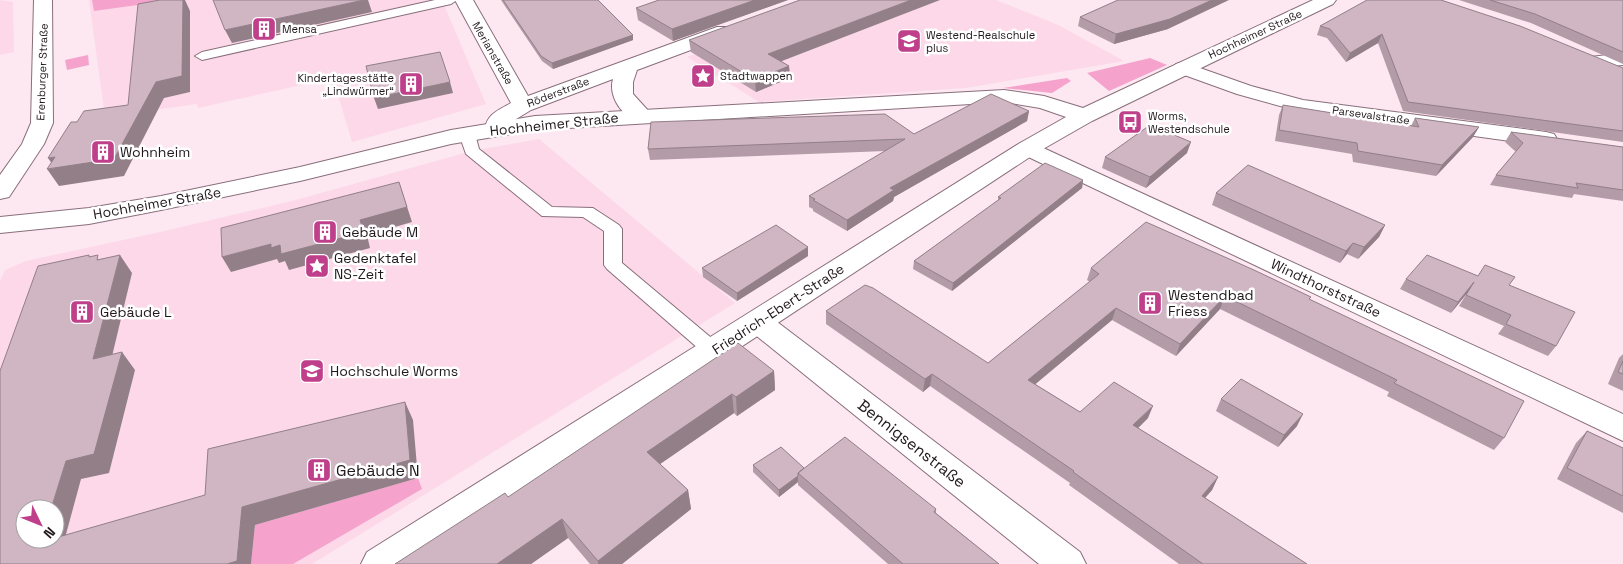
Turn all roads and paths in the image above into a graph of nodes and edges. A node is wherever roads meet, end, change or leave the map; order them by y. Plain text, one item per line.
1 (43, 0) edge
2 (451, 0) edge
3 (464, 0) edge
4 (1327, 0) edge
5 (746, 23) edge
6 (202, 56) dead end
7 (1623, 59) edge
8 (629, 65) junction
9 (1183, 68) junction
10 (1623, 72) edge
11 (523, 105) junction
12 (642, 116) junction
13 (1084, 116) junction
14 (496, 129) junction
15 (467, 134) junction
16 (1565, 141) edge
17 (1028, 148) junction
18 (0, 192) edge
19 (0, 225) edge
20 (758, 322) junction
21 (714, 351) junction
22 (1623, 428) edge
23 (380, 564) edge
24 (1067, 564) edge

1 - 18 street, Erenburger Straße
2 - 6 lane
3 - 11 street, Merianstraße
4 - 9 street, Hochheimer Straße
5 - 8 street, Röderstraße
7 - 10 street
8 - 11 street, Röderstraße
8 - 12 street
9 - 13 street, Friedrich-Ebert-Straße
9 - 16 street, Parsevalstraße
11 - 14 street, Röderstraße
12 - 13 street, Hochheimer Straße
12 - 14 street, Hochheimer Straße
13 - 17 street, Friedrich-Ebert-Straße
14 - 15 street, Hochheimer Straße
15 - 19 street, Hochheimer Straße
15 - 21 lane
17 - 20 street, Friedrich-Ebert-Straße
17 - 22 street, Windthorststraße
20 - 21 street, Friedrich-Ebert-Straße
20 - 24 street, Bennigsenstraße
21 - 23 street, Friedrich-Ebert-Straße

